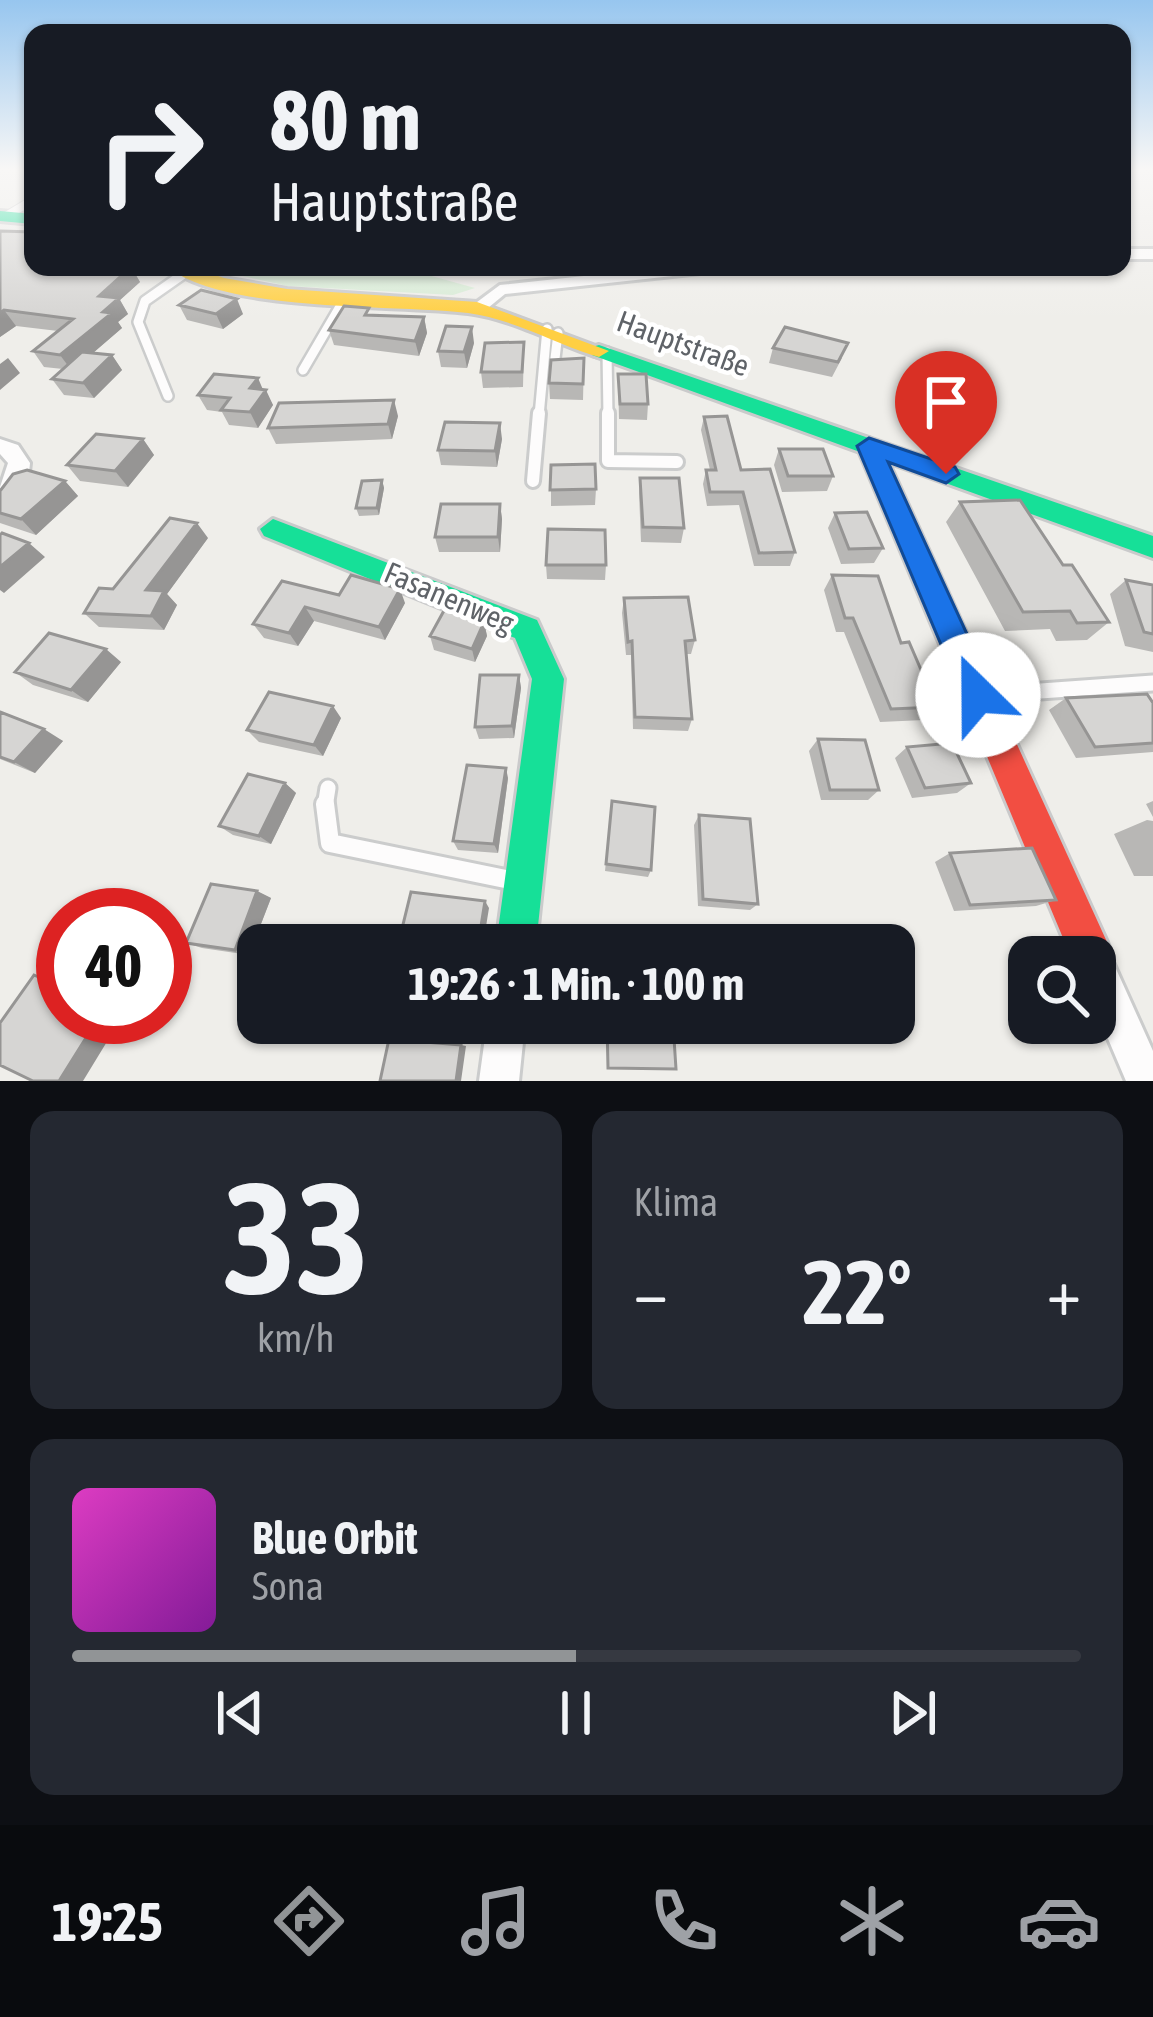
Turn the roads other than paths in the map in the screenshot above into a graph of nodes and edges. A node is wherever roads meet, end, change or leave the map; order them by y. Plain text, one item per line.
1 (173, 276) edge
2 (206, 276) edge
3 (628, 276) edge
4 (346, 298) junction
5 (477, 308) junction
6 (552, 331) junction
7 (608, 351) junction
8 (554, 367) edge
9 (302, 370) dead end
10 (168, 396) dead end
11 (0, 446) edge
12 (869, 446) junction
13 (677, 462) dead end
14 (533, 481) dead end
15 (0, 503) edge
16 (273, 529) dead end
17 (1153, 547) edge
18 (1153, 683) edge
19 (978, 695) junction
20 (328, 788) dead end
21 (523, 883) junction
22 (518, 924) edge
23 (1083, 936) edge
24 (1116, 1011) edge
25 (503, 1044) edge
26 (499, 1081) edge
27 (1146, 1081) edge

1 - 10 lane
2 - 4 main road, Hauptstraße
3 - 5 street
4 - 5 main road, Hauptstraße
4 - 9 lane
5 - 6 main road, Hauptstraße
6 - 7 main road, Hauptstraße
6 - 8 lane
6 - 14 lane
7 - 12 main road, Hauptstraße
7 - 13 lane
11 - 15 street
12 - 17 main road, Hauptstraße
12 - 19 main road
16 - 21 main road, Fasanenweg
18 - 19 lane
19 - 23 main road
20 - 21 lane
21 - 22 main road, Fasanenweg
24 - 27 street
25 - 26 street

